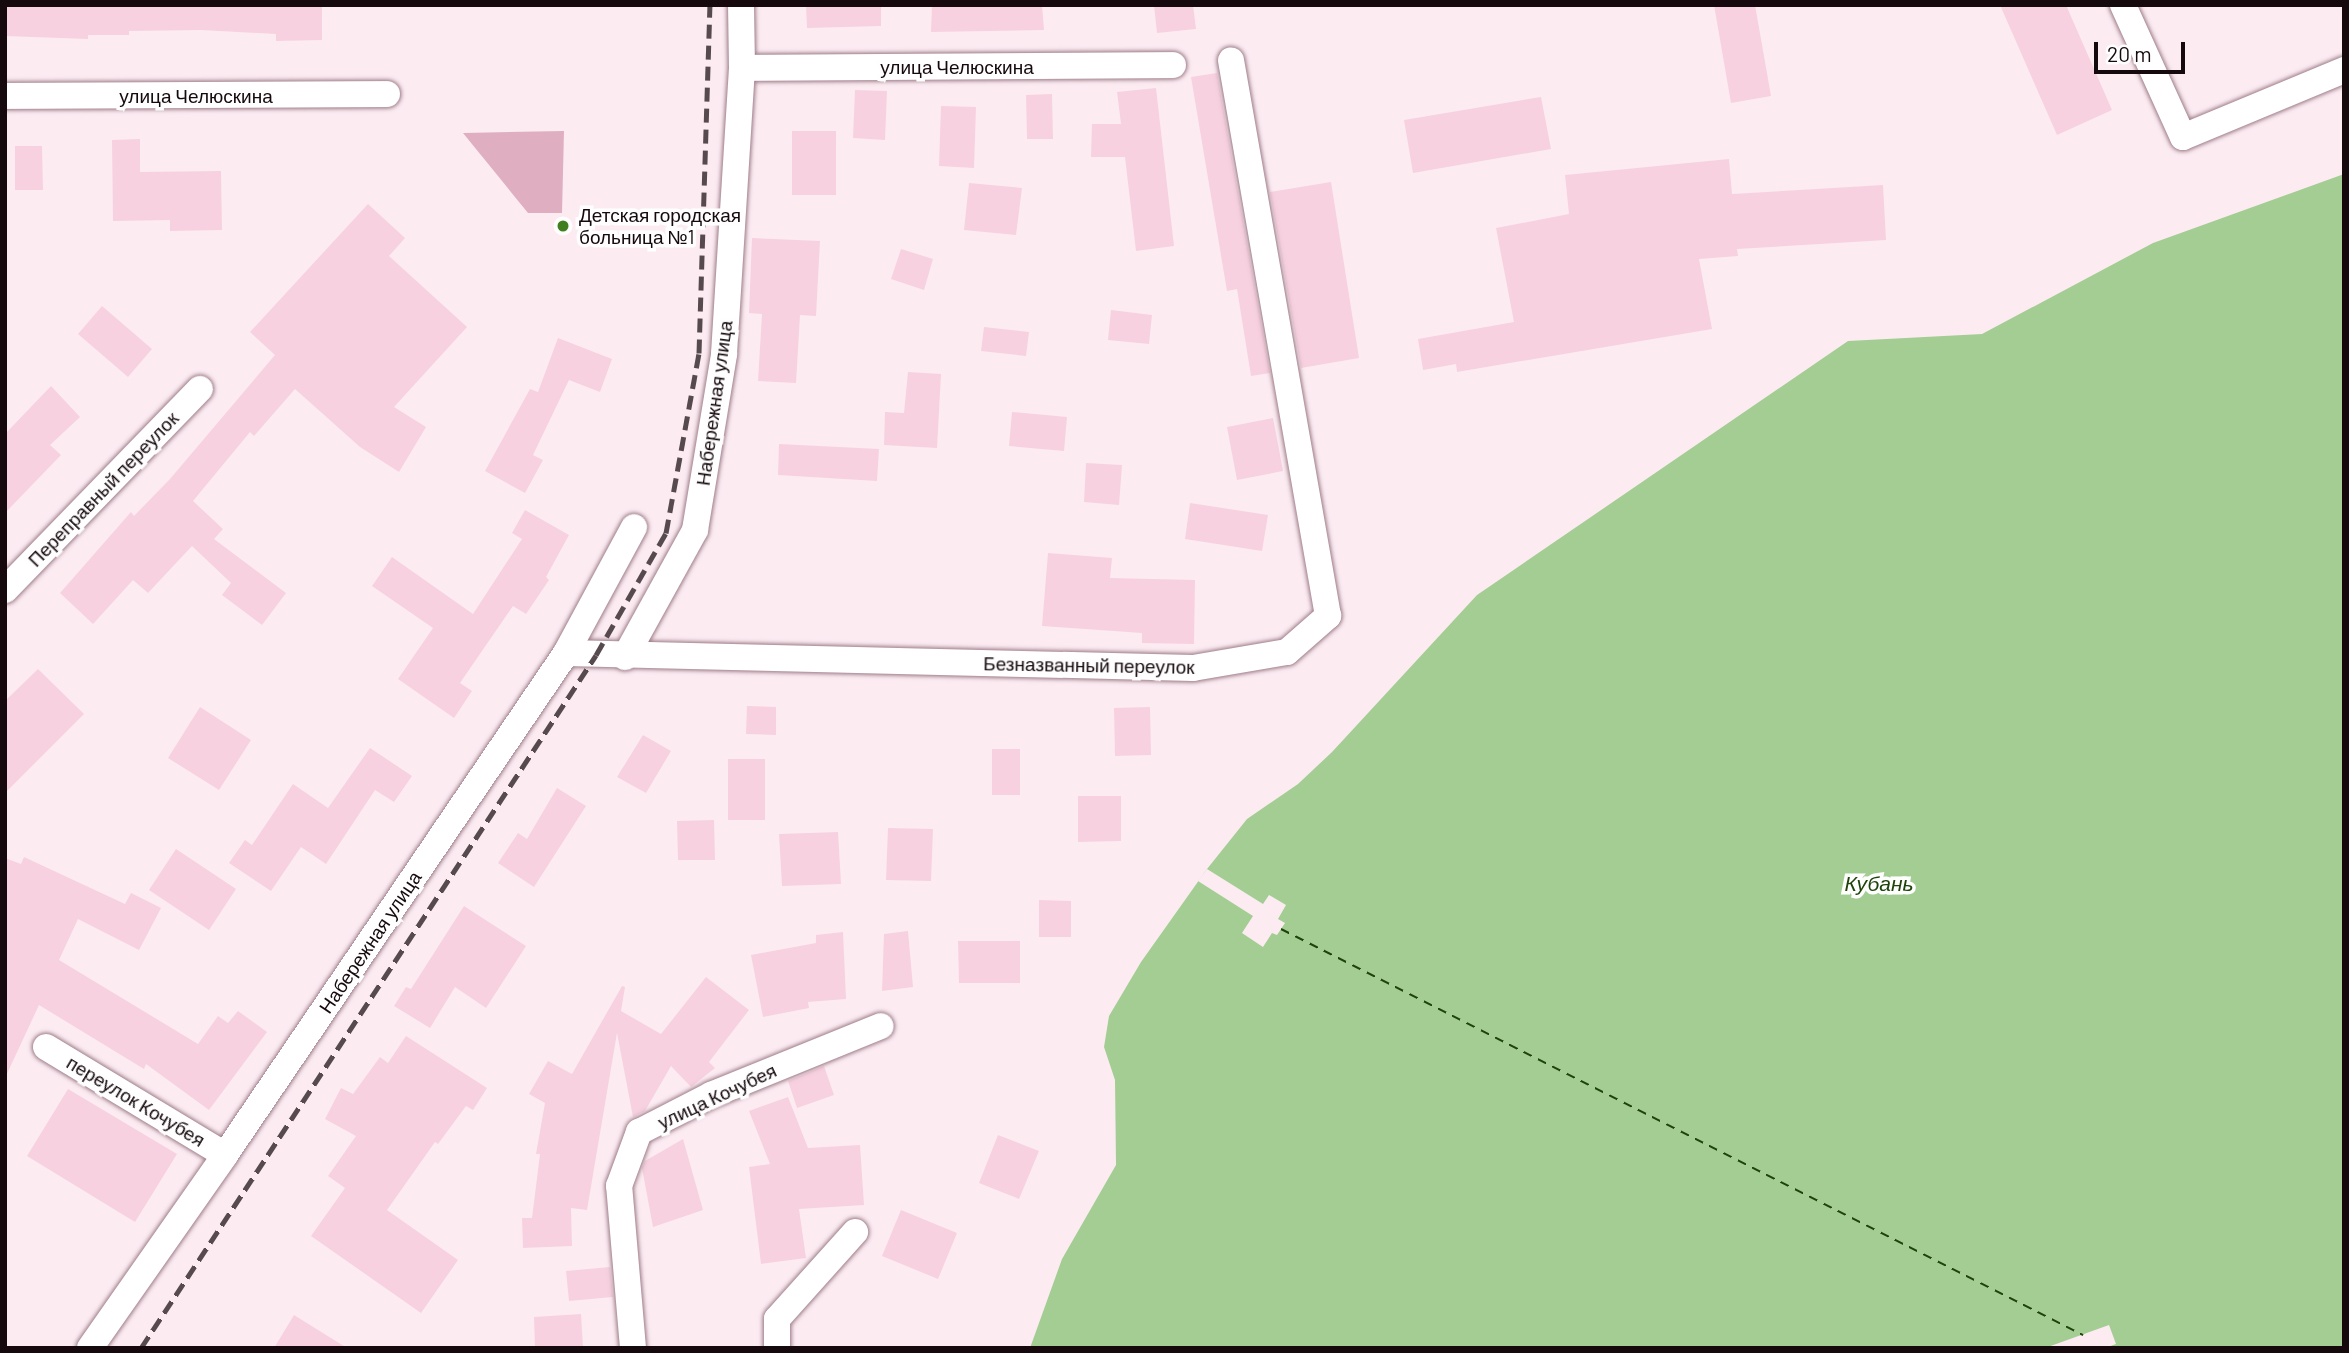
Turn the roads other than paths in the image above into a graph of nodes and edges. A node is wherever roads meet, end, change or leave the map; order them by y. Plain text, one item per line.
1 (741, 5) edge
2 (2123, 5) edge
3 (1231, 60) dead end
4 (1173, 65) dead end
5 (741, 68) junction
6 (2344, 70) edge
7 (387, 94) dead end
8 (5, 96) edge
9 (200, 389) dead end
10 (634, 527) dead end
11 (5, 590) edge
12 (566, 653) junction
13 (625, 656) junction
14 (881, 1026) dead end
15 (47, 1046) dead end
16 (225, 1155) junction
17 (855, 1231) dead end
18 (99, 1344) edge
19 (633, 1348) edge
20 (777, 1348) edge

1 - 5 street, Набережная улица
2 - 6 street
3 - 13 street, Безназванный переулок
4 - 5 street, улица Челюскина
5 - 13 street, Набережная улица
7 - 8 street, улица Челюскина
9 - 11 street, Переправный переулок
10 - 12 street, Набережная улица
12 - 13 street, Безназванный переулок
12 - 16 street, Набережная улица
14 - 19 street, улица Кочубея
15 - 16 street, переулок Кочубея
16 - 18 street, Набережная улица
17 - 20 street

